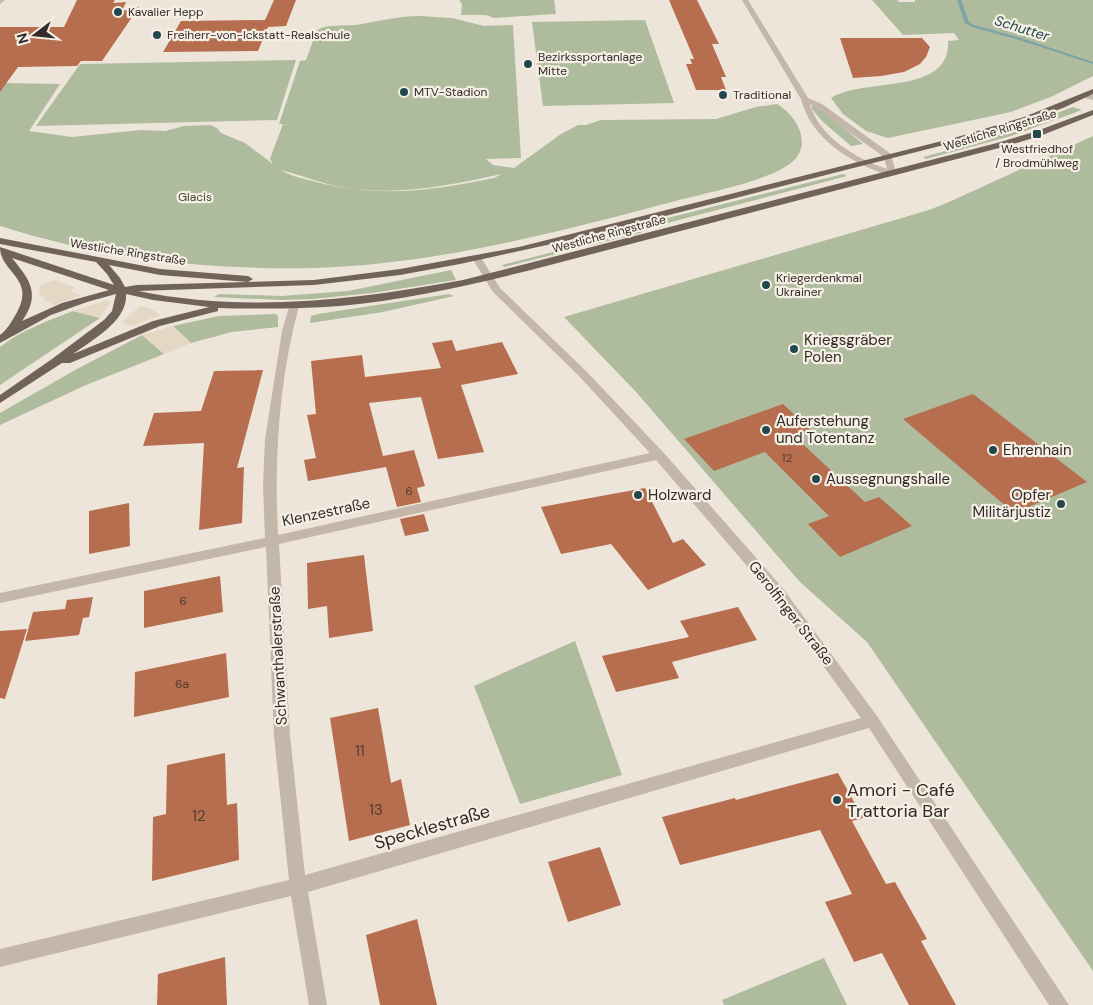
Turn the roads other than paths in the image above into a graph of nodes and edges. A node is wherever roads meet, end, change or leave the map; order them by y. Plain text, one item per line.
1 (745, 0) edge
2 (1093, 91) edge
3 (1089, 96) edge
4 (804, 99) junction
5 (1093, 112) edge
6 (888, 156) junction
7 (862, 163) junction
8 (892, 173) junction
9 (0, 247) edge
10 (476, 258) junction
11 (98, 261) junction
12 (488, 278) junction
13 (313, 282) junction
14 (121, 290) junction
15 (233, 306) junction
16 (294, 306) junction
17 (2, 339) edge
18 (50, 368) junction
19 (0, 400) edge
20 (659, 455) junction
21 (272, 541) junction
22 (0, 598) edge
23 (872, 720) junction
24 (298, 886) junction
25 (0, 958) edge
26 (318, 1005) edge
27 (1060, 1005) edge

1 - 4 street
2 - 3 main road, Westliche Ringstraße
3 - 6 main road, Westliche Ringstraße
4 - 6 street
4 - 7 street
5 - 8 main road, Westliche Ringstraße
6 - 7 main road, Westliche Ringstraße
6 - 8 street
7 - 8 street
7 - 10 main road, Westliche Ringstraße
8 - 12 main road, Westliche Ringstraße
9 - 11 main road, Westliche Ringstraße
9 - 14 main road, Westliche Ringstraße
9 - 17 main road
10 - 12 street, Gerolfinger Straße
10 - 13 main road, Westliche Ringstraße
11 - 13 main road, Westliche Ringstraße
11 - 14 main road
12 - 16 main road, Westliche Ringstraße
12 - 20 street, Gerolfinger Straße
13 - 14 main road, Westliche Ringstraße
14 - 15 main road, Westliche Ringstraße
14 - 17 main road
14 - 18 main road
15 - 16 main road, Westliche Ringstraße
15 - 18 main road
16 - 21 street, Schwanthalerstraße
18 - 19 main road
20 - 21 street, Klenzestraße
20 - 23 street, Gerolfinger Straße
21 - 22 street, Klenzestraße
21 - 24 street, Schwanthalerstraße
23 - 24 street, Specklestraße
23 - 27 street, Gerolfinger Straße
24 - 25 street, Specklestraße
24 - 26 street, Schwanthalerstraße

